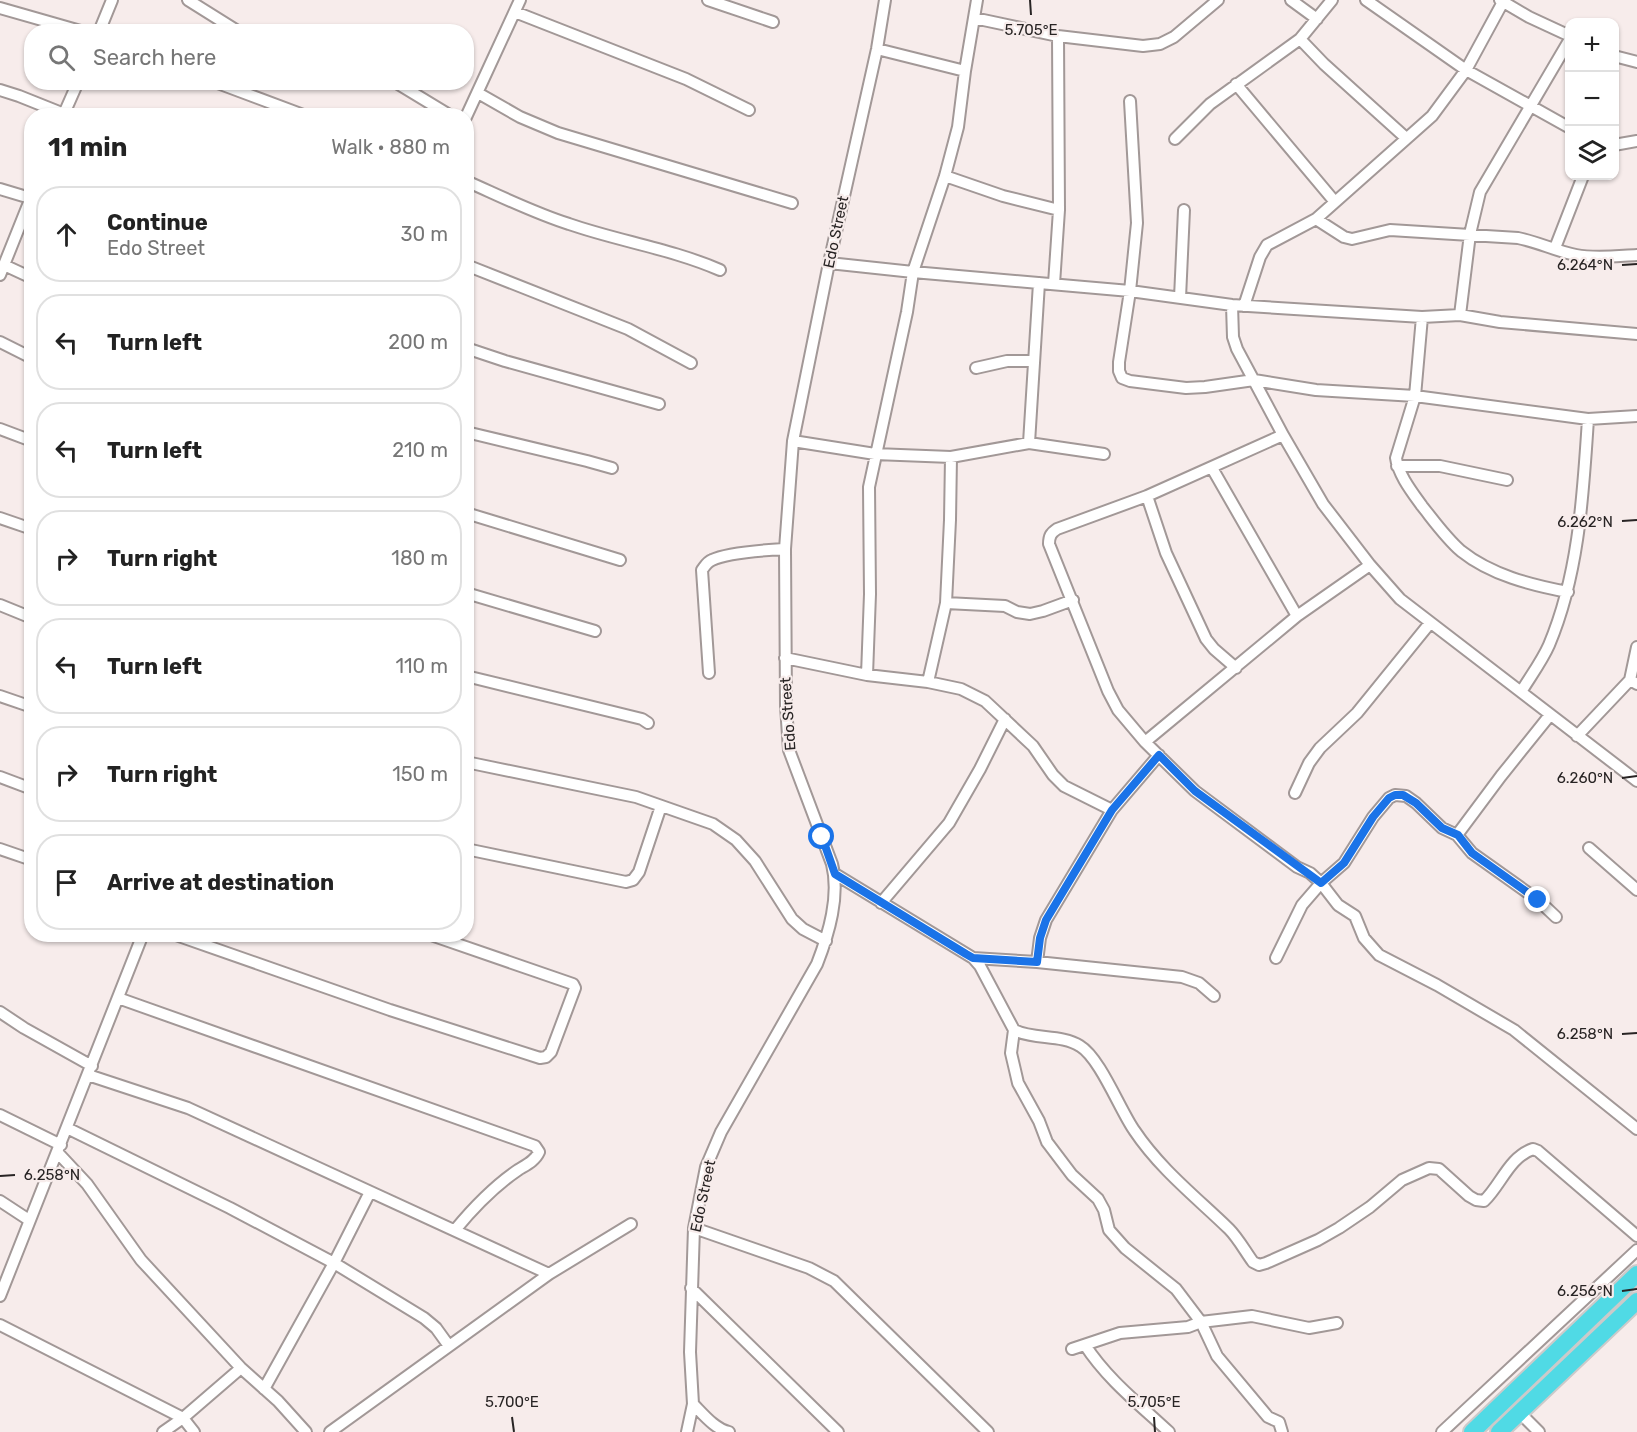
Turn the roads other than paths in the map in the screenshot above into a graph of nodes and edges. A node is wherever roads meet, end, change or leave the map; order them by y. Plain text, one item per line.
1 (112, 0) edge
2 (188, 0) edge
3 (520, 0) edge
4 (708, 0) edge
5 (885, 0) edge
6 (977, 0) edge
7 (1218, 0) edge
8 (1291, 0) edge
9 (1332, 0) edge
10 (1366, 0) edge
11 (1502, 1) edge
12 (0, 8) edge
13 (515, 12) junction
14 (974, 18) junction
15 (1317, 19) junction
16 (773, 22) dead end
17 (56, 24) edge
18 (102, 24) edge
19 (226, 24) edge
20 (1565, 35) edge
21 (1058, 36) junction
22 (1300, 39) junction
23 (1565, 44) edge
24 (877, 49) junction
25 (1619, 57) edge
26 (1637, 62) edge
27 (1466, 70) junction
28 (965, 71) junction
29 (1236, 84) junction
30 (0, 90) edge
31 (75, 90) edge
32 (236, 90) edge
33 (408, 90) edge
34 (478, 93) junction
35 (1130, 100) dead end
36 (49, 108) edge
37 (69, 108) edge
38 (285, 108) edge
39 (438, 108) edge
40 (470, 108) edge
41 (1531, 108) junction
42 (749, 110) dead end
43 (1565, 126) edge
44 (1406, 138) junction
45 (1175, 139) dead end
46 (1637, 141) edge
47 (1619, 144) edge
48 (945, 176) junction
49 (1581, 180) edge
50 (474, 184) edge
51 (0, 189) edge
52 (24, 195) edge
53 (1335, 202) junction
54 (792, 203) dead end
55 (1059, 210) junction
56 (1184, 210) dead end
57 (24, 215) edge
58 (1316, 219) junction
59 (1470, 234) junction
60 (1555, 248) junction
61 (1637, 255) edge
62 (829, 263) junction
63 (474, 269) edge
64 (2, 270) edge
65 (720, 270) dead end
66 (913, 272) junction
67 (24, 276) edge
68 (1039, 283) junction
69 (1054, 284) junction
70 (1130, 291) junction
71 (1180, 298) junction
72 (1232, 305) junction
73 (1244, 306) junction
74 (1460, 315) junction
75 (1422, 316) junction
76 (1637, 334) edge
77 (0, 342) edge
78 (474, 351) edge
79 (24, 354) edge
80 (1034, 361) junction
81 (692, 363) dead end
82 (976, 368) dead end
83 (1254, 380) junction
84 (1415, 396) junction
85 (659, 405) dead end
86 (1637, 416) edge
87 (1588, 419) junction
88 (0, 429) edge
89 (474, 434) edge
90 (1283, 435) junction
91 (24, 438) edge
92 (793, 441) junction
93 (1029, 443) junction
94 (875, 454) junction
95 (1104, 454) dead end
96 (951, 457) junction
97 (1397, 466) junction
98 (612, 468) dead end
99 (1212, 468) junction
100 (1507, 480) dead end
101 (1147, 496) junction
102 (474, 515) edge
103 (0, 518) edge
104 (24, 526) edge
105 (785, 549) junction
106 (620, 560) dead end
107 (1370, 565) junction
108 (1568, 592) junction
109 (474, 595) edge
110 (1073, 600) junction
111 (946, 603) junction
112 (0, 605) edge
113 (24, 615) edge
114 (1298, 616) junction
115 (1430, 623) junction
116 (595, 631) dead end
117 (1637, 647) edge
118 (785, 658) junction
119 (1236, 668) junction
120 (709, 673) dead end
121 (867, 675) junction
122 (474, 678) edge
123 (928, 682) junction
124 (1634, 682) edge
125 (1521, 692) junction
126 (0, 696) edge
127 (24, 704) edge
128 (1550, 715) junction
129 (1005, 719) junction
130 (648, 723) dead end
131 (1577, 736) junction
132 (1145, 742) junction
133 (1159, 755) junction
134 (474, 764) edge
135 (0, 777) edge
136 (1637, 781) edge
137 (24, 786) edge
138 (1295, 793) dead end
139 (661, 806) junction
140 (1112, 810) junction
141 (1458, 835) junction
142 (1589, 848) dead end
143 (0, 849) edge
144 (474, 851) edge
145 (24, 857) edge
146 (835, 874) junction
147 (1321, 883) junction
148 (1637, 890) edge
149 (881, 903) junction
150 (1557, 917) dead end
151 (826, 941) junction
152 (140, 942) edge
153 (196, 942) edge
154 (451, 942) edge
155 (973, 958) junction
156 (1276, 958) dead end
157 (1037, 962) junction
158 (1214, 996) dead end
159 (118, 998) junction
160 (0, 1012) edge
161 (1014, 1030) junction
162 (90, 1070) junction
163 (0, 1115) edge
164 (67, 1128) junction
165 (1637, 1129) edge
166 (59, 1149) junction
167 (370, 1192) junction
168 (0, 1201) edge
169 (29, 1220) junction
170 (631, 1224) dead end
171 (694, 1228) junction
172 (455, 1230) junction
173 (1637, 1236) edge
174 (1637, 1250) edge
175 (334, 1263) junction
176 (549, 1274) junction
177 (1637, 1274) edge
178 (691, 1288) junction
179 (0, 1296) edge
180 (1637, 1301) edge
181 (1201, 1322) junction
182 (1336, 1323) dead end
183 (0, 1325) edge
184 (1085, 1345) junction
185 (449, 1346) junction
186 (1072, 1349) dead end
187 (241, 1368) junction
188 (264, 1389) junction
189 (693, 1404) junction
190 (1520, 1413) junction
191 (183, 1418) junction
192 (163, 1432) edge
193 (194, 1432) edge
194 (306, 1432) edge
195 (330, 1432) edge
196 (687, 1432) edge
197 (729, 1432) edge
198 (838, 1432) edge
199 (988, 1432) edge
200 (1169, 1432) edge
201 (1281, 1432) edge
202 (1442, 1432) edge
203 (1472, 1432) edge
204 (1499, 1432) edge
205 (1539, 1432) edge

1 - 18 street
2 - 19 street
3 - 13 street
4 - 16 street
5 - 24 street, Edo Street
6 - 14 street
7 - 21 street
8 - 15 street
9 - 15 street
10 - 27 street
11 - 20 street
11 - 27 street
12 - 17 street
13 - 34 street
13 - 42 street
14 - 21 street
14 - 28 street
15 - 22 street
21 - 55 street
22 - 29 street
22 - 44 street
23 - 41 street
24 - 28 street
24 - 62 street, Edo Street
25 - 26 street
27 - 41 street
27 - 44 street
28 - 48 street
29 - 45 street
29 - 53 street
30 - 36 street
31 - 37 street
32 - 38 street
33 - 39 street
34 - 40 street
34 - 54 street
35 - 70 street
41 - 43 street
41 - 59 street
44 - 53 street
46 - 47 street
48 - 55 street
48 - 66 street
49 - 60 street
50 - 65 street
51 - 52 street
53 - 58 street
55 - 69 street
56 - 71 street
57 - 64 street
58 - 59 street
58 - 73 street
59 - 60 street
59 - 74 street
60 - 61 street
62 - 66 street
62 - 92 street, Edo Street
63 - 81 street
64 - 67 street
66 - 68 street
66 - 94 street
68 - 69 street
68 - 80 street
69 - 70 street
70 - 71 street
70 - 83 street
71 - 72 street
72 - 73 street
72 - 83 street
73 - 75 street
74 - 75 street
74 - 76 street
75 - 84 street
77 - 79 street
78 - 85 street
80 - 82 street
80 - 93 street
83 - 84 street
83 - 90 street
84 - 87 street
84 - 97 street
86 - 87 street
87 - 108 street
88 - 91 street
89 - 98 street
90 - 99 street
90 - 107 street
92 - 94 street
92 - 105 street, Edo Street
93 - 95 street
93 - 96 street
94 - 96 street
94 - 121 street
96 - 111 street
97 - 100 street
97 - 108 street
99 - 101 street
99 - 114 street
101 - 110 street
101 - 119 street
102 - 106 street
103 - 104 street
105 - 118 street, Edo Street
105 - 120 street
107 - 114 street
107 - 115 street
108 - 125 street
109 - 116 street
110 - 111 street
110 - 132 street
111 - 123 street
112 - 113 street
114 - 119 street
115 - 125 street
115 - 138 street
117 - 124 street
118 - 121 street
118 - 146 street, Edo Street
119 - 132 street
121 - 123 street
122 - 130 street
123 - 129 street
124 - 131 street
125 - 128 street
126 - 127 street
128 - 131 street
128 - 141 street
129 - 140 street
129 - 149 street
131 - 136 street
132 - 133 street
133 - 140 street
133 - 147 street
134 - 139 street
135 - 137 street
139 - 144 street
139 - 151 street
140 - 157 street
141 - 147 street
141 - 150 street
142 - 148 street
143 - 145 street
146 - 149 street
146 - 151 street, Edo Street
147 - 156 street
147 - 165 street
149 - 155 street
151 - 171 street, Edo Street
152 - 159 street
153 - 154 street
155 - 157 street
155 - 161 street
157 - 158 street
159 - 162 street
159 - 172 street
160 - 162 street
161 - 173 street
161 - 181 street
162 - 164 street
162 - 167 street
163 - 166 street
164 - 166 street
164 - 175 street
166 - 169 street
166 - 187 street
167 - 172 street
167 - 175 street
168 - 169 street
169 - 179 street
170 - 176 street
171 - 178 street, Edo Street
171 - 199 street
172 - 176 street
174 - 202 street
175 - 185 street
175 - 188 street
176 - 185 street
177 - 203 highway
178 - 189 street, Edo Street
178 - 198 street
180 - 190 highway
181 - 182 street
181 - 184 street
181 - 201 street
183 - 191 street
184 - 186 street
184 - 200 street
185 - 195 street
187 - 188 street
187 - 191 street
188 - 194 street
189 - 196 street, Edo Street
189 - 197 street
190 - 204 highway
190 - 205 street
191 - 192 street
191 - 193 street

